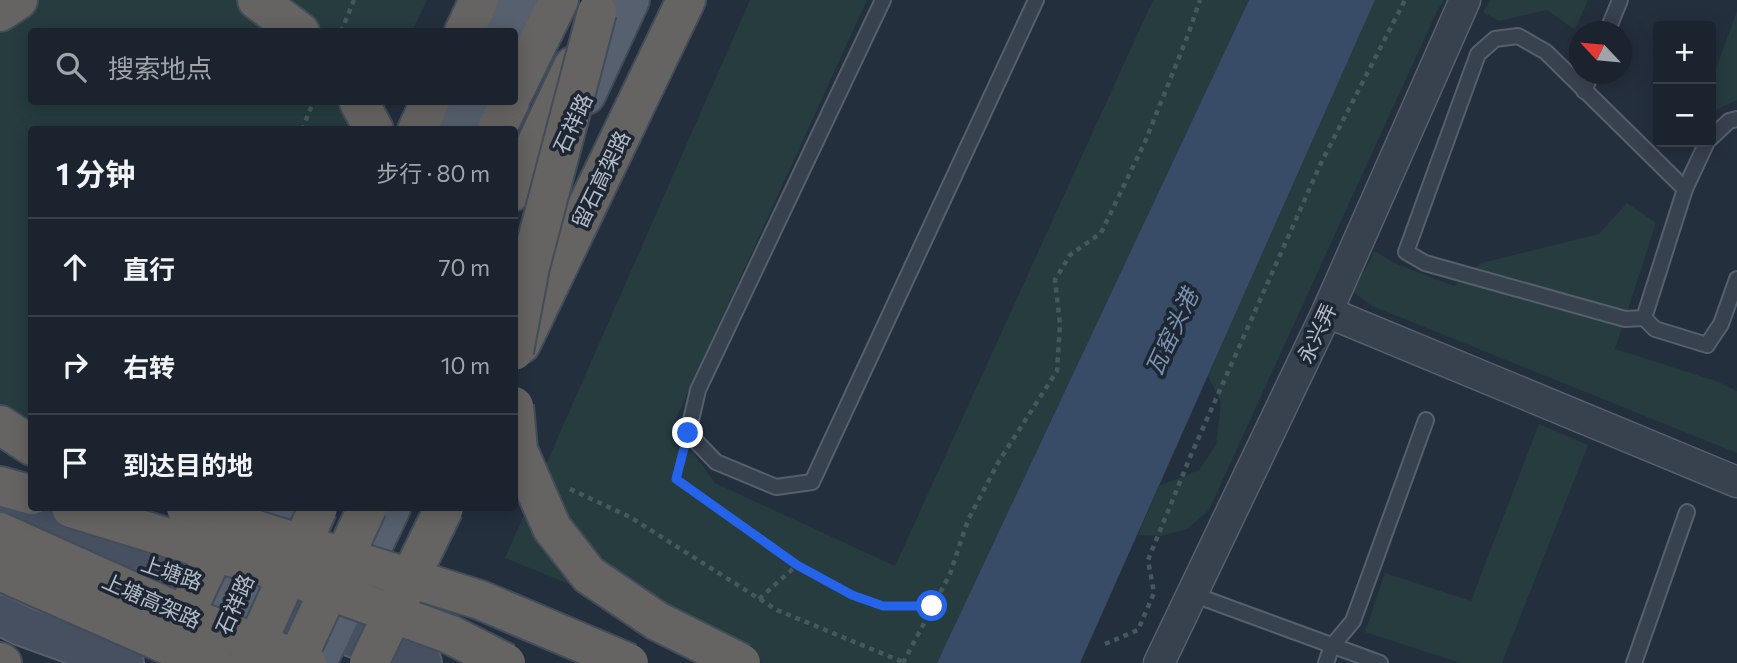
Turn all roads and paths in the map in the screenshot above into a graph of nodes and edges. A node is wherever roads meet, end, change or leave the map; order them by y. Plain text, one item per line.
1 (18, 0) edge
2 (257, 0) edge
3 (354, 0) edge
4 (479, 0) edge
5 (519, 0) edge
6 (559, 0) edge
7 (686, 0) edge
8 (883, 0) edge
9 (1036, 0) edge
10 (1200, 0) edge
11 (1405, 0) edge
12 (1465, 0) edge
13 (1620, 0) edge
14 (610, 4) edge
15 (0, 12) edge
16 (1612, 21) edge
17 (295, 28) edge
18 (343, 28) edge
19 (466, 28) edge
20 (506, 28) edge
21 (518, 84) edge
22 (1587, 84) edge
23 (1584, 91) junction
24 (312, 105) edge
25 (361, 105) edge
26 (429, 105) edge
27 (469, 105) edge
28 (508, 105) edge
29 (1737, 119) edge
30 (304, 126) edge
31 (372, 126) edge
32 (419, 126) edge
33 (459, 126) edge
34 (498, 126) edge
35 (1716, 133) edge
36 (1706, 147) edge
37 (518, 183) edge
38 (1685, 189) junction
39 (518, 236) edge
40 (1737, 279) edge
41 (1327, 312) junction
42 (1644, 318) junction
43 (518, 330) edge
44 (518, 351) edge
45 (1426, 420) dead end
46 (0, 425) edge
47 (688, 433) junction
48 (28, 443) edge
49 (518, 450) edge
50 (1737, 482) edge
51 (559, 485) dead end
52 (0, 486) edge
53 (28, 494) edge
54 (0, 511) edge
55 (81, 511) edge
56 (196, 511) edge
57 (235, 511) edge
58 (277, 511) edge
59 (317, 511) edge
60 (366, 511) edge
61 (390, 511) edge
62 (443, 511) edge
63 (1687, 512) dead end
64 (0, 532) edge
65 (797, 565) junction
66 (0, 571) edge
67 (237, 594) junction
68 (1192, 594) junction
69 (760, 599) junction
70 (932, 606) junction
71 (0, 615) edge
72 (1105, 644) dead end
73 (1332, 646) junction
74 (325, 647) edge
75 (124, 663) edge
76 (162, 663) edge
77 (208, 663) edge
78 (214, 663) edge
79 (248, 663) edge
80 (295, 663) edge
81 (307, 663) edge
82 (369, 663) edge
83 (422, 663) edge
84 (506, 663) edge
85 (629, 663) edge
86 (741, 663) edge
87 (903, 663) edge
88 (1159, 663) edge
89 (1326, 663) edge
90 (1380, 663) edge
91 (1634, 663) edge

1 - 15 highway
2 - 17 highway
3 - 18 path
4 - 19 highway
5 - 20 main road
6 - 21 highway
7 - 44 highway, 留石高架路
8 - 47 lane
9 - 47 lane
10 - 70 path
11 - 72 path
12 - 41 street, 永兴弄
13 - 16 lane
14 - 37 highway, bridge
14 - 39 main road, 石祥路
14 - 43 highway, bridge
22 - 23 lane
23 - 38 lane
23 - 42 lane
24 - 30 path
25 - 31 highway
26 - 32 highway
27 - 33 main road
28 - 34 highway
29 - 35 lane
36 - 38 lane
38 - 42 lane
40 - 42 lane
41 - 50 street
41 - 68 street, 永兴弄
45 - 73 lane
46 - 48 highway
47 - 65 path
49 - 86 highway, bridge
51 - 69 path
52 - 53 highway
54 - 67 main road, 上塘路
55 - 84 highway, bridge
56 - 85 highway, bridge
57 - 76 highway, bridge
58 - 67 main road, 石祥路
59 - 79 highway, bridge
60 - 80 highway, bridge
61 - 74 main road
62 - 82 highway, bridge
63 - 91 lane
64 - 81 highway, 上塘高架路, bridge
65 - 69 path
65 - 70 path
66 - 78 highway, 上塘高架路, bridge
67 - 74 main road, 上塘路
67 - 77 main road, 石祥路
68 - 73 lane
68 - 88 street, 永兴弄
69 - 87 path
70 - 87 path
71 - 75 main road
73 - 89 lane
73 - 90 lane
74 - 83 main road, 上塘路

